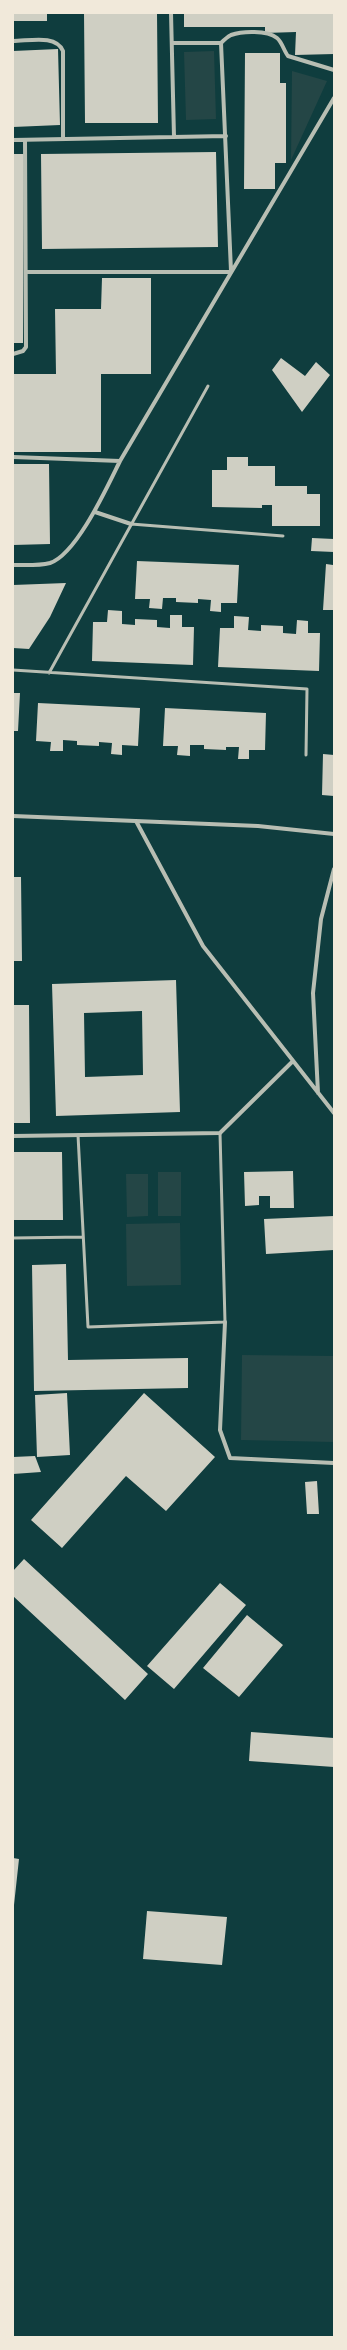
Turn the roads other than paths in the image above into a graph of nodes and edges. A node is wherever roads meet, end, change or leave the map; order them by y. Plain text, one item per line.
1 (171, 13) edge
2 (13, 41) edge
3 (172, 43) junction
4 (221, 43) junction
5 (334, 70) edge
6 (334, 98) edge
7 (174, 136) junction
8 (226, 136) junction
9 (63, 138) junction
10 (13, 140) edge
11 (25, 140) junction
12 (26, 272) junction
13 (231, 272) junction
14 (13, 354) edge
15 (208, 386) dead end
16 (13, 457) edge
17 (120, 460) junction
18 (95, 512) junction
19 (131, 524) junction
20 (283, 536) dead end
21 (13, 565) edge
22 (13, 670) edge
23 (49, 673) junction
24 (306, 755) dead end
25 (13, 816) edge
26 (136, 821) junction
27 (334, 834) edge
28 (334, 869) edge
29 (293, 1061) junction
30 (318, 1093) junction
31 (334, 1113) edge
32 (220, 1132) junction
33 (78, 1135) junction
34 (13, 1136) edge
35 (84, 1237) junction
36 (13, 1238) edge
37 (225, 1322) junction
38 (334, 1463) edge

1 - 3 street
2 - 9 street
3 - 4 street
3 - 7 street
4 - 5 street
4 - 8 street
6 - 13 street
7 - 8 street
7 - 9 street
8 - 13 street
9 - 11 street
10 - 11 street
11 - 12 street
12 - 13 street
12 - 14 street
13 - 17 street
15 - 19 lane
16 - 17 street
17 - 18 street
18 - 19 street
18 - 21 street
19 - 20 lane
19 - 23 lane
22 - 23 lane
23 - 24 lane
25 - 26 street
26 - 27 street
26 - 29 street
28 - 30 street
29 - 30 street
29 - 32 street
30 - 31 street
32 - 33 street
32 - 37 lane
33 - 34 street
33 - 35 lane
35 - 36 lane
35 - 37 lane
37 - 38 street

